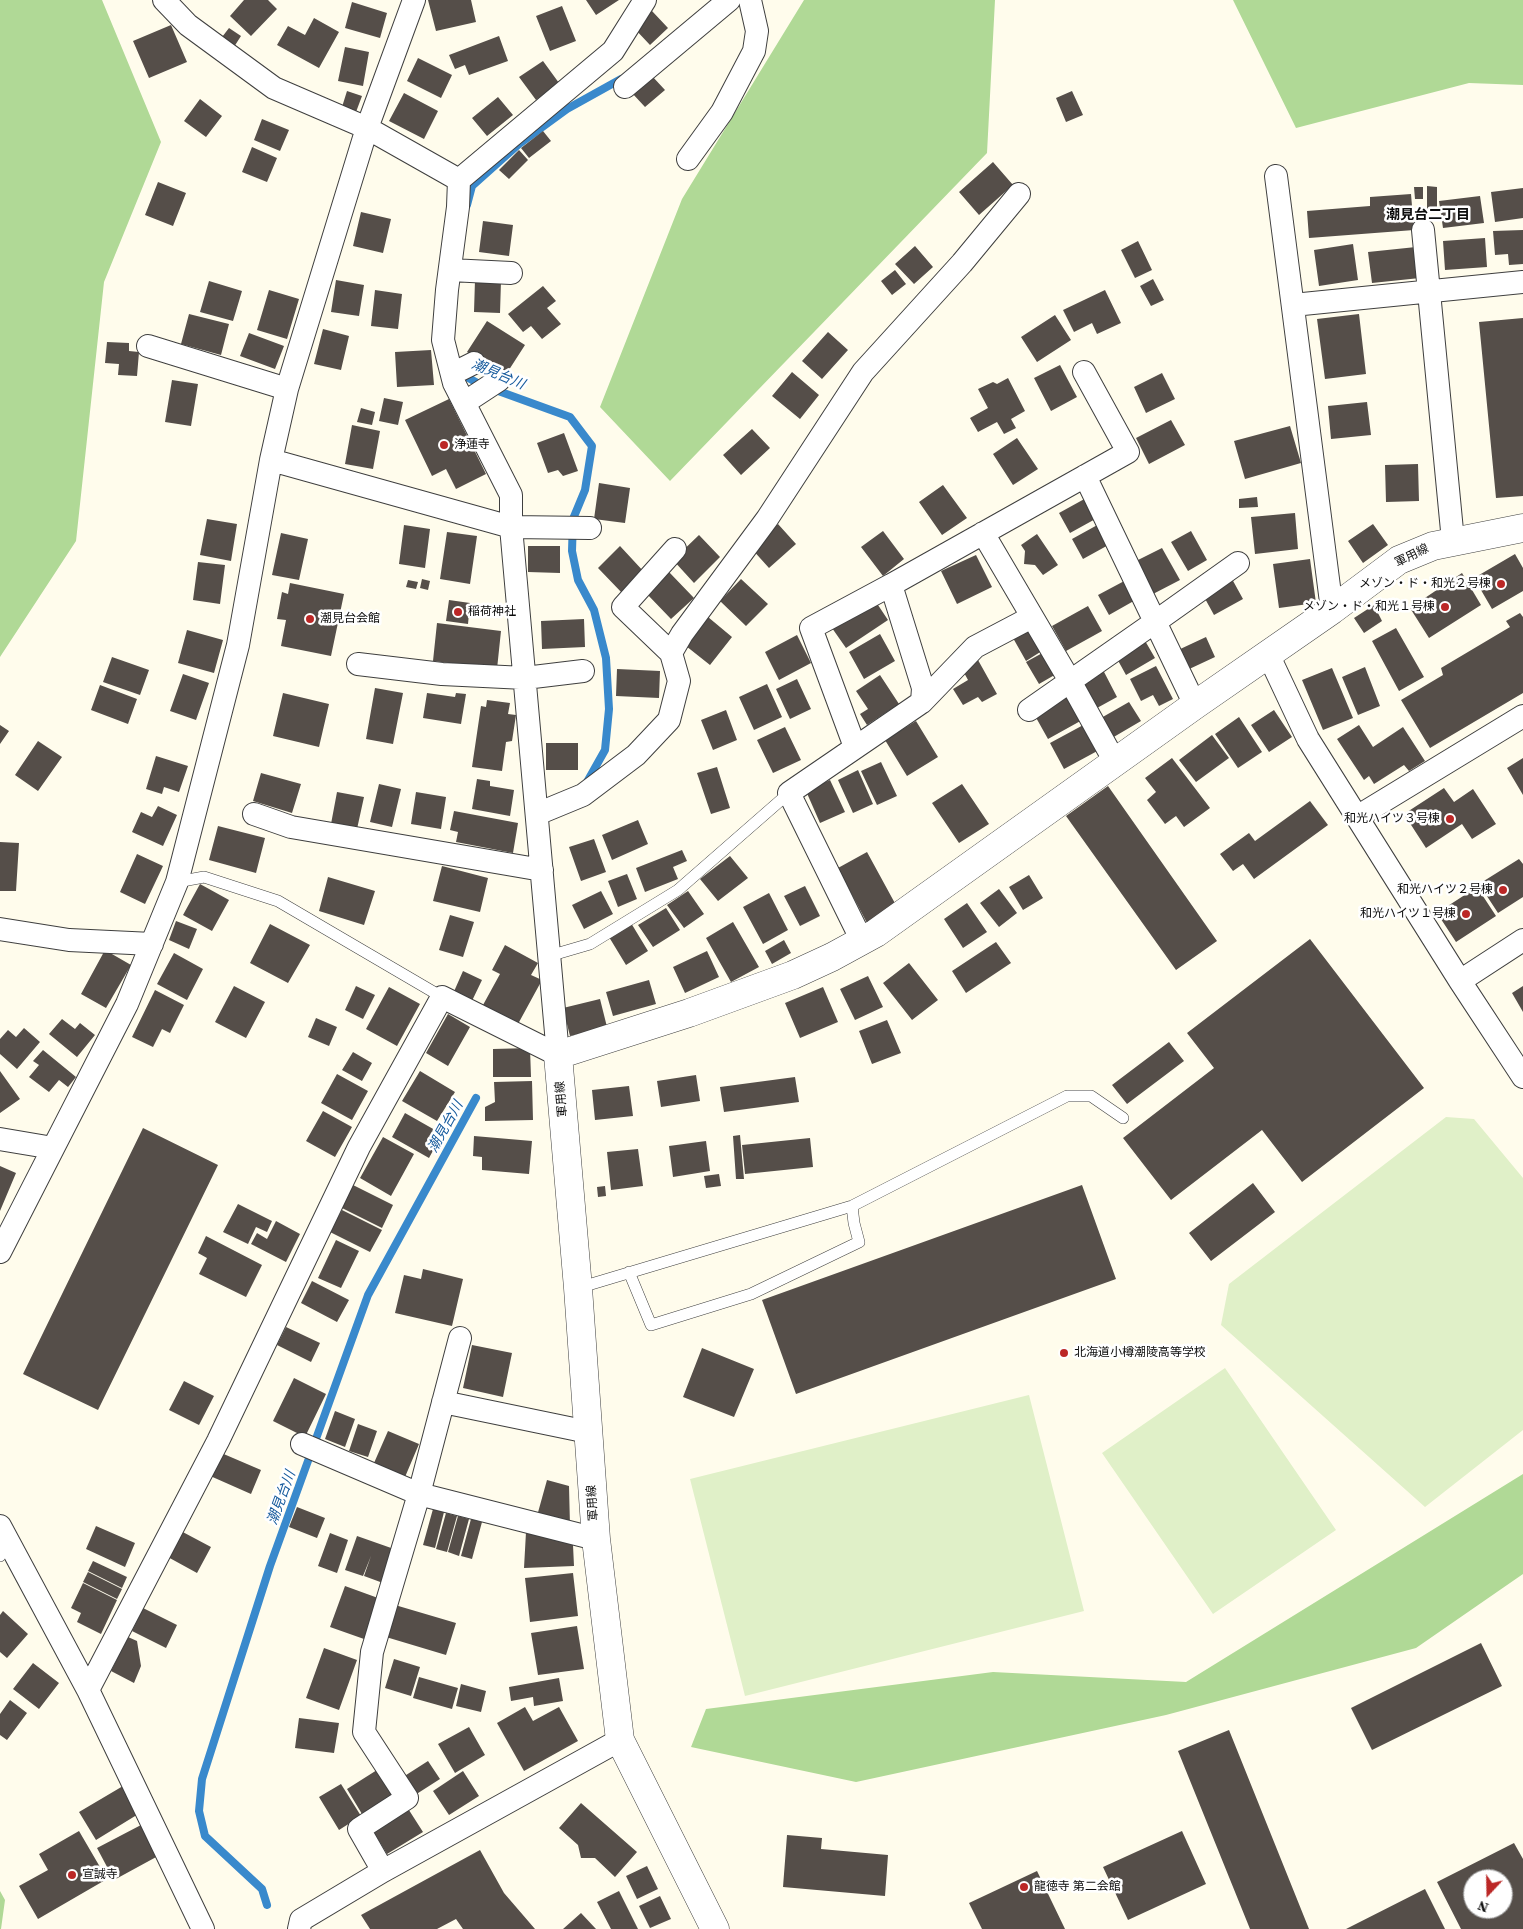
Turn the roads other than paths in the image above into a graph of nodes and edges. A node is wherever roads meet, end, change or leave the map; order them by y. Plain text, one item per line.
1 (164, 0) edge
2 (414, 0) edge
3 (645, 0) edge
4 (729, 0) edge
5 (750, 0) edge
6 (613, 52) junction
7 (644, 63) junction
8 (625, 87) dead end
9 (366, 128) junction
10 (688, 159) dead end
11 (1276, 176) dead end
12 (459, 180) junction
13 (1019, 194) dead end
14 (1423, 230) dead end
15 (457, 270) junction
16 (511, 273) dead end
17 (1523, 282) edge
18 (1428, 291) junction
19 (1293, 305) junction
20 (148, 346) dead end
21 (1084, 372) dead end
22 (491, 385) dead end
23 (287, 389) junction
24 (464, 403) junction
25 (271, 460) junction
26 (1085, 476) junction
27 (510, 527) junction
28 (578, 528) dead end
29 (1523, 528) edge
30 (983, 533) junction
31 (1453, 541) junction
32 (675, 549) dead end
33 (1238, 563) dead end
34 (891, 585) junction
35 (1332, 610) junction
36 (1032, 617) junction
37 (1156, 622) junction
38 (671, 653) junction
39 (1268, 654) junction
40 (358, 664) dead end
41 (583, 671) dead end
42 (524, 678) junction
43 (1070, 681) junction
44 (922, 702) junction
45 (1195, 705) junction
46 (1029, 710) dead end
47 (1523, 716) edge
48 (855, 747) junction
49 (1115, 762) junction
50 (788, 793) junction
51 (254, 814) dead end
52 (537, 814) junction
53 (1357, 817) junction
54 (542, 870) junction
55 (177, 882) junction
56 (0, 929) edge
57 (1523, 940) edge
58 (862, 941) junction
59 (152, 944) junction
60 (549, 956) junction
61 (1460, 981) junction
62 (442, 997) junction
63 (558, 1055) junction
64 (1523, 1077) edge
65 (1123, 1118) dead end
66 (0, 1139) edge
67 (53, 1148) junction
68 (852, 1206) junction
69 (0, 1252) edge
70 (630, 1272) junction
71 (578, 1288) junction
72 (460, 1338) dead end
73 (443, 1402) junction
74 (588, 1432) junction
75 (311, 1448) dead end
76 (419, 1494) junction
77 (1, 1529) edge
78 (596, 1539) junction
79 (0, 1556) edge
80 (88, 1690) junction
81 (620, 1740) junction
82 (383, 1871) junction
83 (203, 1929) edge
84 (299, 1929) edge
85 (714, 1929) edge

1 - 9 street
2 - 9 street
3 - 6 street
4 - 7 street
5 - 10 street
6 - 7 street
6 - 12 street
7 - 8 street
9 - 12 street
9 - 23 street
11 - 19 street
12 - 15 street
13 - 38 street
14 - 18 street
15 - 16 street
15 - 24 street
17 - 18 street
18 - 19 street
18 - 31 street
19 - 35 street
20 - 23 street
21 - 26 street
22 - 24 street
23 - 25 street
24 - 27 street
25 - 27 street
25 - 55 street
26 - 30 street
26 - 37 street
27 - 28 street
27 - 42 street
29 - 31 street, 軍用線
30 - 34 street
30 - 36 street
31 - 35 street, 軍用線
32 - 38 street
33 - 37 street
34 - 44 street
34 - 48 street
35 - 39 street, 軍用線
36 - 43 street
36 - 44 street
37 - 43 street
37 - 45 street
38 - 52 street
39 - 45 street, 軍用線
39 - 53 street
40 - 42 street
41 - 42 street
42 - 52 street
43 - 46 street
43 - 49 street
44 - 48 street
45 - 49 street, 軍用線
47 - 53 street
48 - 50 street
49 - 58 street, 軍用線
50 - 58 street
50 - 60 lane
51 - 54 street
52 - 54 street
53 - 61 street
54 - 60 street
55 - 59 street
55 - 62 lane
56 - 59 street
57 - 61 street
58 - 63 street, 軍用線
59 - 67 street
60 - 63 street
61 - 64 street
62 - 63 street
62 - 80 street
63 - 71 street, 軍用線
65 - 68 lane
66 - 67 street
67 - 69 street
68 - 70 lane
68 - 70 lane
70 - 71 lane
71 - 74 street, 軍用線
72 - 73 street
73 - 74 street
73 - 76 street
74 - 78 street, 軍用線
75 - 76 street
76 - 78 street
76 - 82 street
77 - 79 lane
77 - 80 street
78 - 81 street, 軍用線
80 - 83 street
81 - 82 street
81 - 85 street, 軍用線
82 - 84 street

